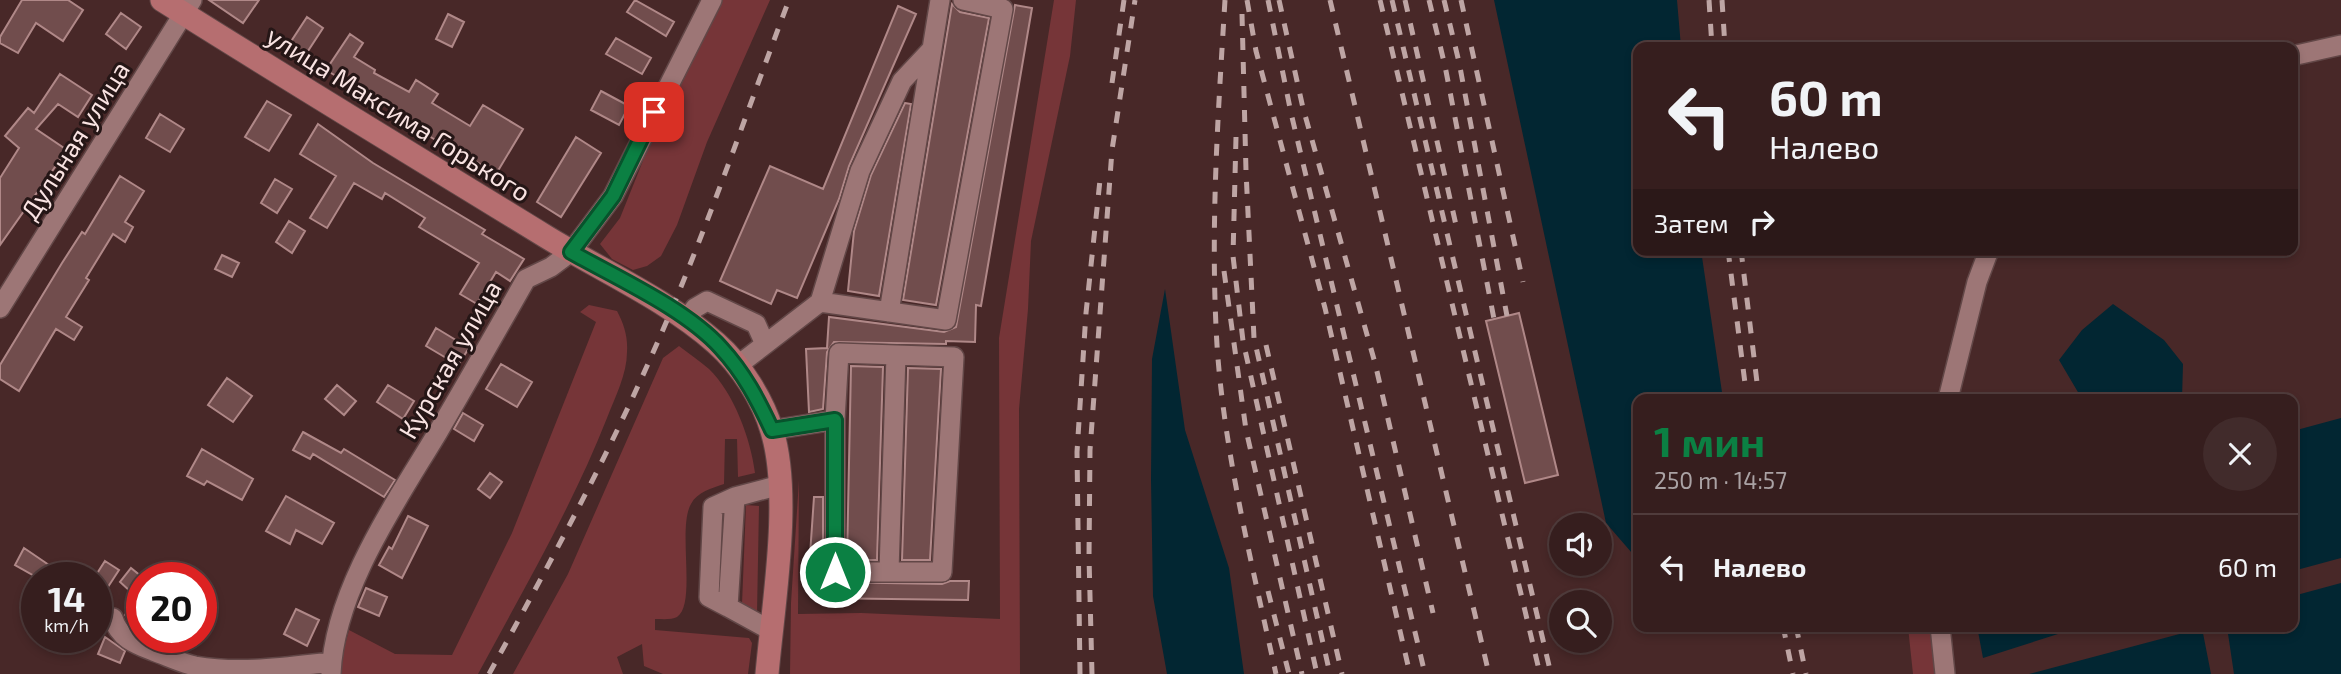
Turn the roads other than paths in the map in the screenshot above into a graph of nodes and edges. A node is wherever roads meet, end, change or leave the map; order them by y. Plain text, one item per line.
1 (162, 0) edge
2 (712, 0) edge
3 (940, 0) edge
4 (963, 0) edge
5 (1004, 4) edge
6 (188, 7) edge
7 (2341, 45) edge
8 (932, 49) junction
9 (2298, 55) edge
10 (571, 252) junction
11 (1987, 256) edge
12 (820, 302) junction
13 (0, 307) edge
14 (889, 312) junction
15 (687, 319) junction
16 (765, 344) junction
17 (896, 355) junction
18 (737, 366) junction
19 (1949, 394) edge
20 (835, 420) junction
21 (772, 430) junction
22 (780, 485) junction
23 (889, 571) junction
24 (113, 618) dead end
25 (771, 630) junction
26 (1941, 632) edge
27 (331, 668) edge
28 (767, 674) edge
29 (1945, 674) edge

1 - 6 main road, улица Максима Горького
2 - 10 street, Курская улица
3 - 8 street
4 - 5 street
5 - 14 street
6 - 10 main road, улица Максима Горького
6 - 13 street, Дульная улица
7 - 9 street
8 - 12 street
8 - 14 street
10 - 15 main road, улица Максима Горького
10 - 27 street, Курская улица
11 - 19 street
12 - 14 street
12 - 16 street
15 - 16 street
15 - 18 main road, улица Максима Горького
16 - 18 street
17 - 20 street
17 - 23 street
17 - 23 street
18 - 21 main road, улица Максима Горького
20 - 21 street
20 - 23 street
21 - 22 main road, улица Максима Горького
22 - 25 main road, улица Максима Горького
22 - 25 street
24 - 27 street, Курская улица
25 - 28 main road, улица Максима Горького
26 - 29 street

